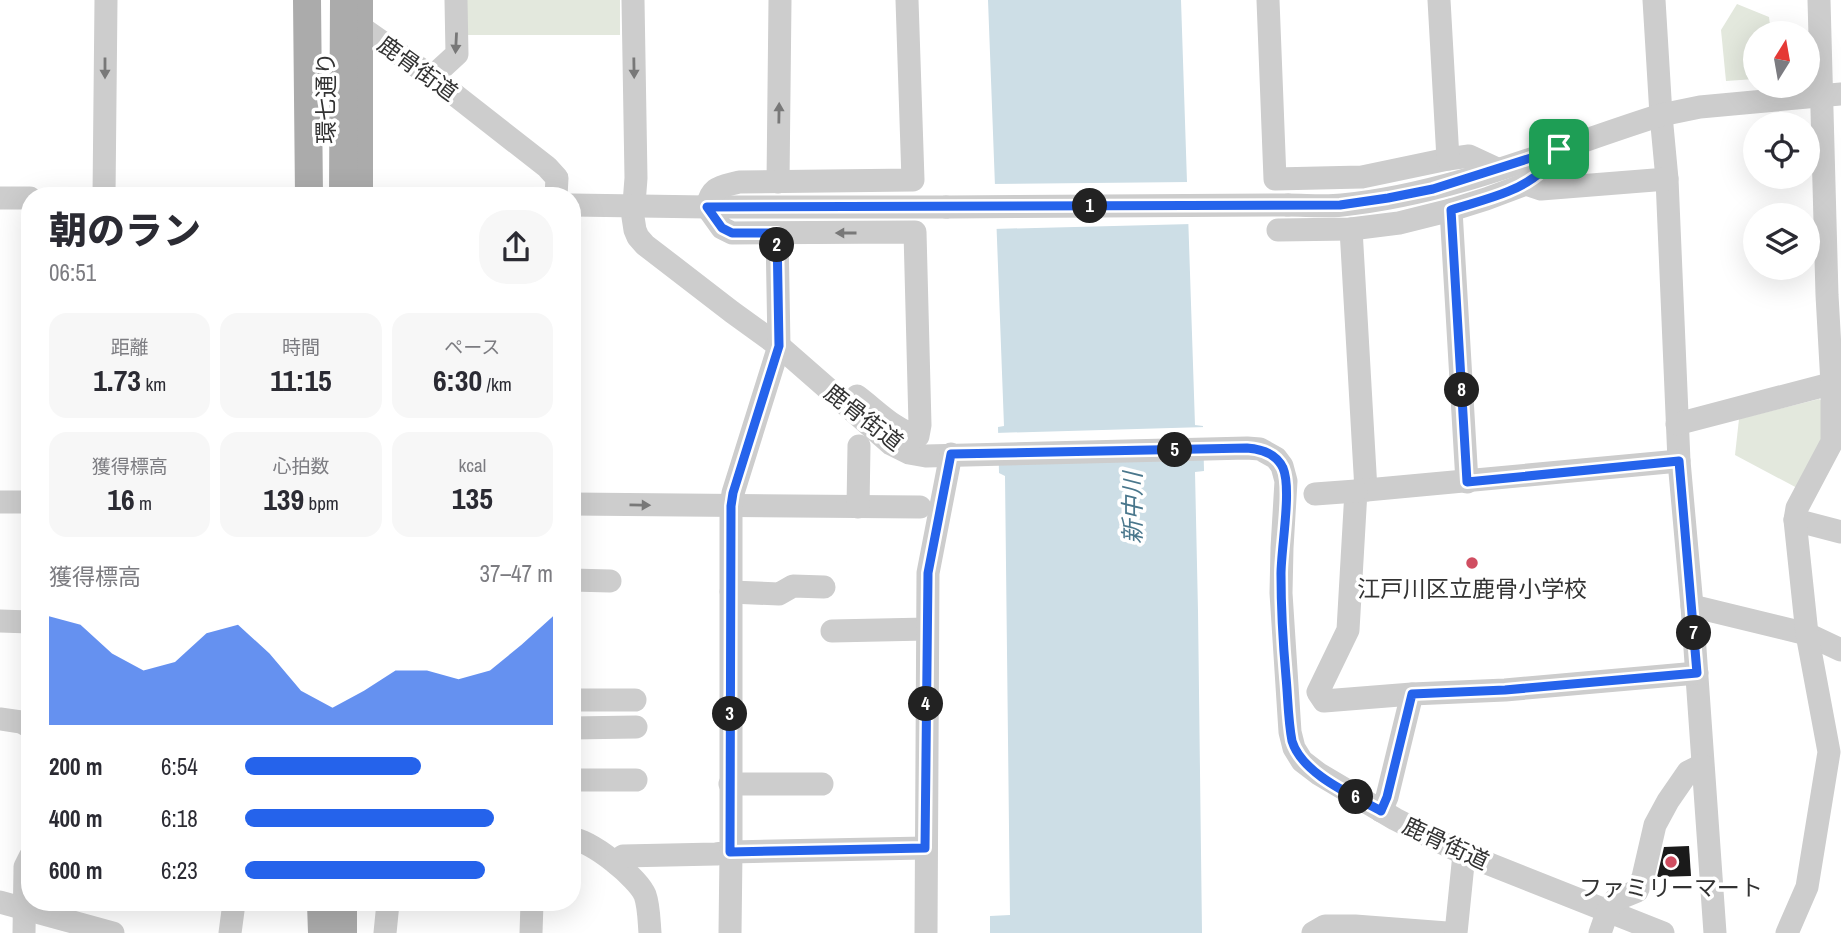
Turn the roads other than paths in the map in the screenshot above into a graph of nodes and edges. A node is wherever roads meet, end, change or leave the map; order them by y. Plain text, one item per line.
1 (106, 0) edge
2 (307, 0) edge
3 (325, 0) edge
4 (332, 0) edge
5 (344, 0) edge
6 (456, 0) edge
7 (633, 0) edge
8 (780, 0) edge
9 (907, 0) edge
10 (1268, 0) edge
11 (1439, 0) edge
12 (1654, 0) edge
13 (1819, 0) edge
14 (359, 13) edge
15 (432, 77) junction
16 (1831, 95) edge
17 (1661, 115) junction
18 (1559, 149) junction
19 (1448, 159) junction
20 (1497, 169) junction
21 (1667, 179) junction
22 (778, 182) junction
23 (1526, 184) junction
24 (104, 187) edge
25 (309, 187) edge
26 (324, 187) edge
27 (344, 187) edge
28 (359, 187) edge
29 (556, 187) edge
30 (0, 198) edge
31 (21, 198) edge
32 (581, 205) edge
33 (633, 205) junction
34 (707, 207) junction
35 (1451, 210) junction
36 (1351, 229) junction
37 (1278, 230) dead end
38 (777, 233) junction
39 (779, 341) junction
40 (1837, 382) edge
41 (1677, 424) junction
42 (859, 446) dead end
43 (959, 454) junction
44 (1679, 461) junction
45 (1467, 482) junction
46 (1361, 490) junction
47 (1315, 494) dead end
48 (0, 502) edge
49 (21, 502) edge
50 (581, 504) edge
51 (731, 506) junction
52 (858, 507) junction
53 (920, 507) dead end
54 (1795, 520) junction
55 (1841, 532) edge
56 (581, 580) edge
57 (610, 581) dead end
58 (824, 587) dead end
59 (730, 592) junction
60 (1692, 606) junction
61 (0, 621) edge
62 (21, 622) edge
63 (927, 629) junction
64 (832, 631) dead end
65 (1807, 634) junction
66 (1841, 650) edge
67 (1697, 673) junction
68 (1412, 694) junction
69 (581, 700) edge
70 (635, 700) dead end
71 (0, 719) edge
72 (21, 722) edge
73 (581, 727) edge
74 (636, 727) dead end
75 (1702, 765) junction
76 (581, 780) edge
77 (636, 780) dead end
78 (730, 784) junction
79 (822, 784) dead end
80 (1381, 811) junction
81 (1830, 814) edge
82 (581, 840) edge
83 (925, 848) junction
84 (730, 852) junction
85 (1464, 854) junction
86 (616, 863) junction
87 (0, 902) edge
88 (21, 908) edge
89 (1608, 910) junction
90 (25, 911) edge
91 (32, 911) edge
92 (233, 911) edge
93 (321, 911) edge
94 (343, 911) edge
95 (387, 911) edge
96 (532, 911) edge
97 (24, 933) edge
98 (113, 933) edge
99 (230, 933) edge
100 (321, 933) edge
101 (343, 933) edge
102 (385, 933) edge
103 (531, 933) edge
104 (650, 933) edge
105 (730, 933) edge
106 (926, 933) edge
107 (1313, 933) edge
108 (1447, 933) edge
109 (1456, 933) edge
110 (1600, 933) edge
111 (1663, 933) edge
112 (1715, 933) edge
113 (1787, 933) edge

1 -> 24 street
2 - 25 main road
3 - 26 main road, 環七通り
4 - 14 street, 鹿骨街道
5 - 27 main road, 環七通り, bridge
6 -> 15 street
7 -> 33 street, 鹿骨街道
22 -> 8 street
9 - 22 street
10 - 19 street
11 - 19 street
12 - 17 street
13 - 16 street
14 - 15 street, 鹿骨街道
14 - 28 main road
15 - 29 street, 鹿骨街道
16 - 17 street
16 - 40 street
17 - 18 street
17 - 21 street
18 - 20 street
18 - 23 street
19 - 20 street
20 - 34 street, bridge
21 - 23 street
21 - 41 street
22 - 34 street
23 - 35 street
30 - 31 street
32 - 33 street
33 - 34 street
33 - 39 street, 鹿骨街道
34 - 38 street
35 - 36 street
35 - 45 street
36 - 37 street
36 - 46 street
38 - 39 street
39 -> 38 street
39 - 43 street, 鹿骨街道
39 - 51 street
40 - 41 street
40 - 54 street
41 - 44 street
42 - 52 street
43 - 63 street
43 - 80 street, 鹿骨街道
44 - 45 street
44 - 60 street
45 - 46 street
46 - 47 street
46 - 68 street
48 - 49 street
50 -> 51 street
51 - 52 street
51 - 59 street
52 - 53 street
54 - 55 street
54 - 65 street
56 - 57 street
58 - 59 street
59 - 78 street
60 - 65 street
60 - 67 street
61 - 62 street
63 - 64 street
63 - 83 street
65 - 66 street
65 - 81 street
67 - 68 street
67 - 75 street
68 - 80 street
69 - 70 street
71 - 72 street
73 - 74 street
75 - 89 street
75 - 112 street
76 - 77 street
78 - 79 street
78 - 84 street
80 - 85 street, 鹿骨街道
81 - 113 street
82 - 86 street
83 - 84 street
83 - 106 street
84 - 86 street
84 - 105 street
85 - 89 street, 鹿骨街道
85 - 109 street
86 - 104 street
87 - 88 street
89 - 110 street
89 - 111 street, 鹿骨街道
90 - 97 street
91 - 98 street
92 - 99 street
93 - 100 main road
94 - 101 main road
95 - 102 street
96 - 103 street
107 - 108 street

